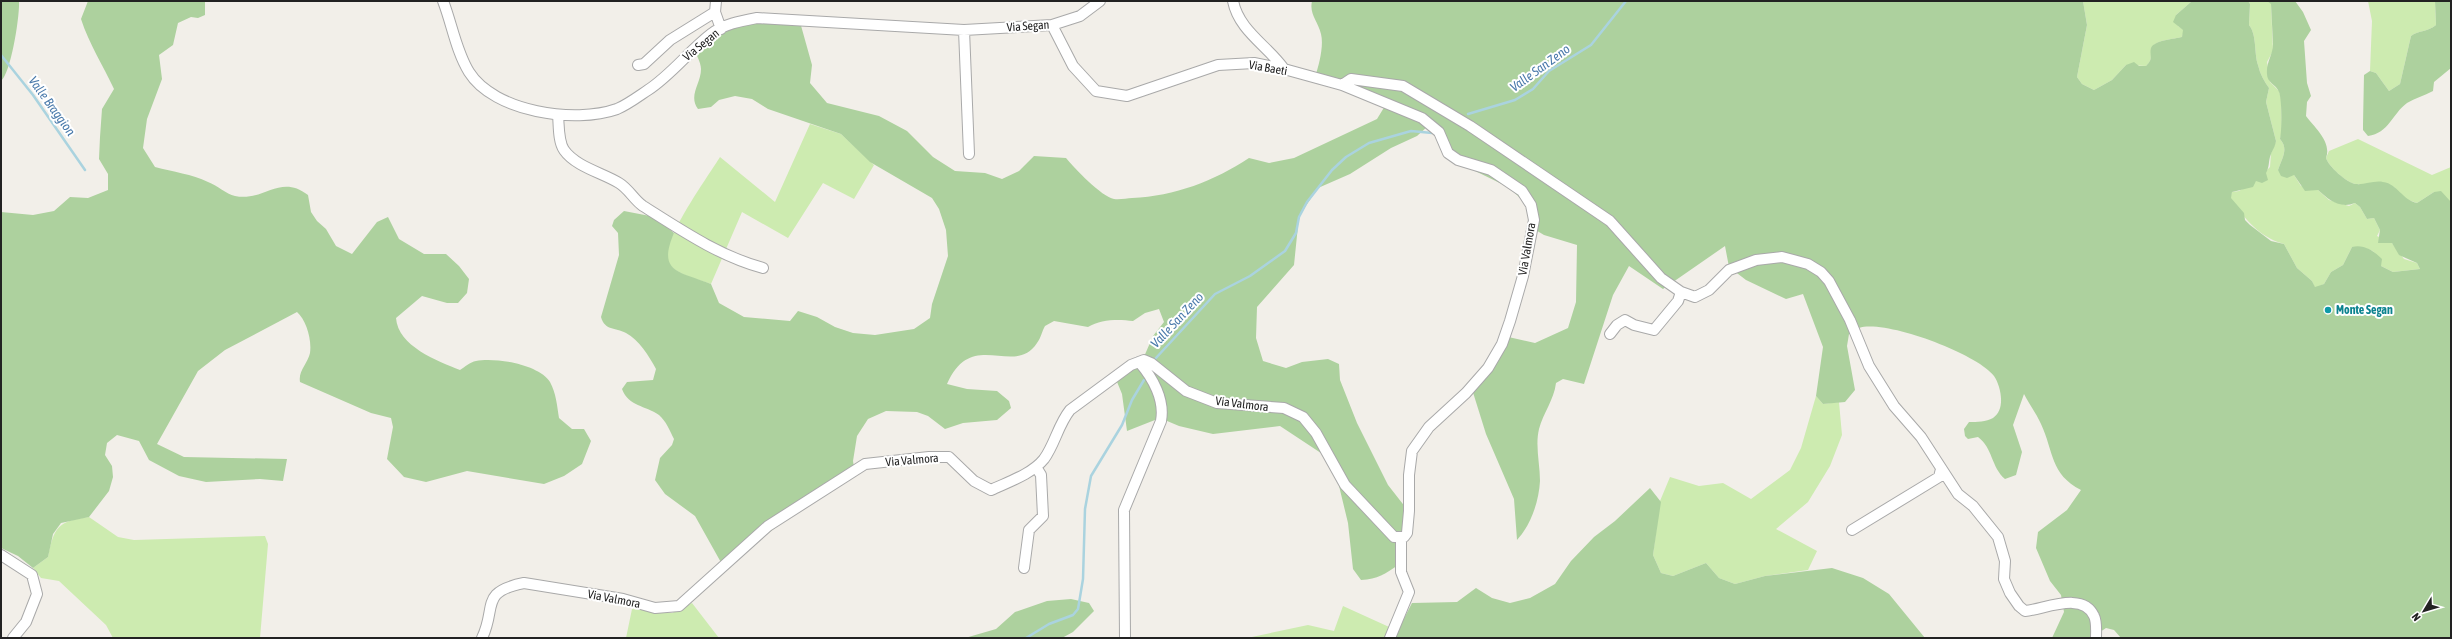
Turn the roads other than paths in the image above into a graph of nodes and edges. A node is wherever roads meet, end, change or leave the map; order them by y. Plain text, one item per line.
1 (443, 1) edge
2 (716, 1) edge
3 (1100, 1) edge
4 (1233, 1) edge
5 (715, 12) junction
6 (1052, 26) junction
7 (721, 28) junction
8 (964, 30) junction
9 (638, 65) dead end
10 (1284, 69) junction
11 (1342, 84) junction
12 (558, 114) junction
13 (969, 154) dead end
14 (763, 268) dead end
15 (1681, 292) junction
16 (1610, 334) dead end
17 (1139, 362) junction
18 (1036, 467) junction
19 (1941, 469) junction
20 (1852, 530) dead end
21 (1400, 538) junction
22 (1, 555) edge
23 (1024, 568) dead end
24 (13, 638) edge
25 (482, 638) edge
26 (1125, 638) edge
27 (1390, 638) edge
28 (2096, 638) edge

1 - 12 street, Via Segan
2 - 5 street
3 - 6 street, Via Segan
4 - 10 street
5 - 7 street
5 - 9 street
6 - 8 street, Via Segan
6 - 10 street, Via Baeti
7 - 8 street, Via Segan
7 - 12 street, Via Segan
8 - 13 street
10 - 11 street, Via Baeti
11 - 15 street, Via Baeti
11 - 21 street, Via Valmora
12 - 14 street
15 - 16 street
15 - 19 street
17 - 18 street, Via Valmora
17 - 21 street, Via Valmora
17 - 26 street
18 - 23 street
18 - 25 street, Via Valmora
19 - 20 street
19 - 28 street
21 - 27 street
22 - 24 street

